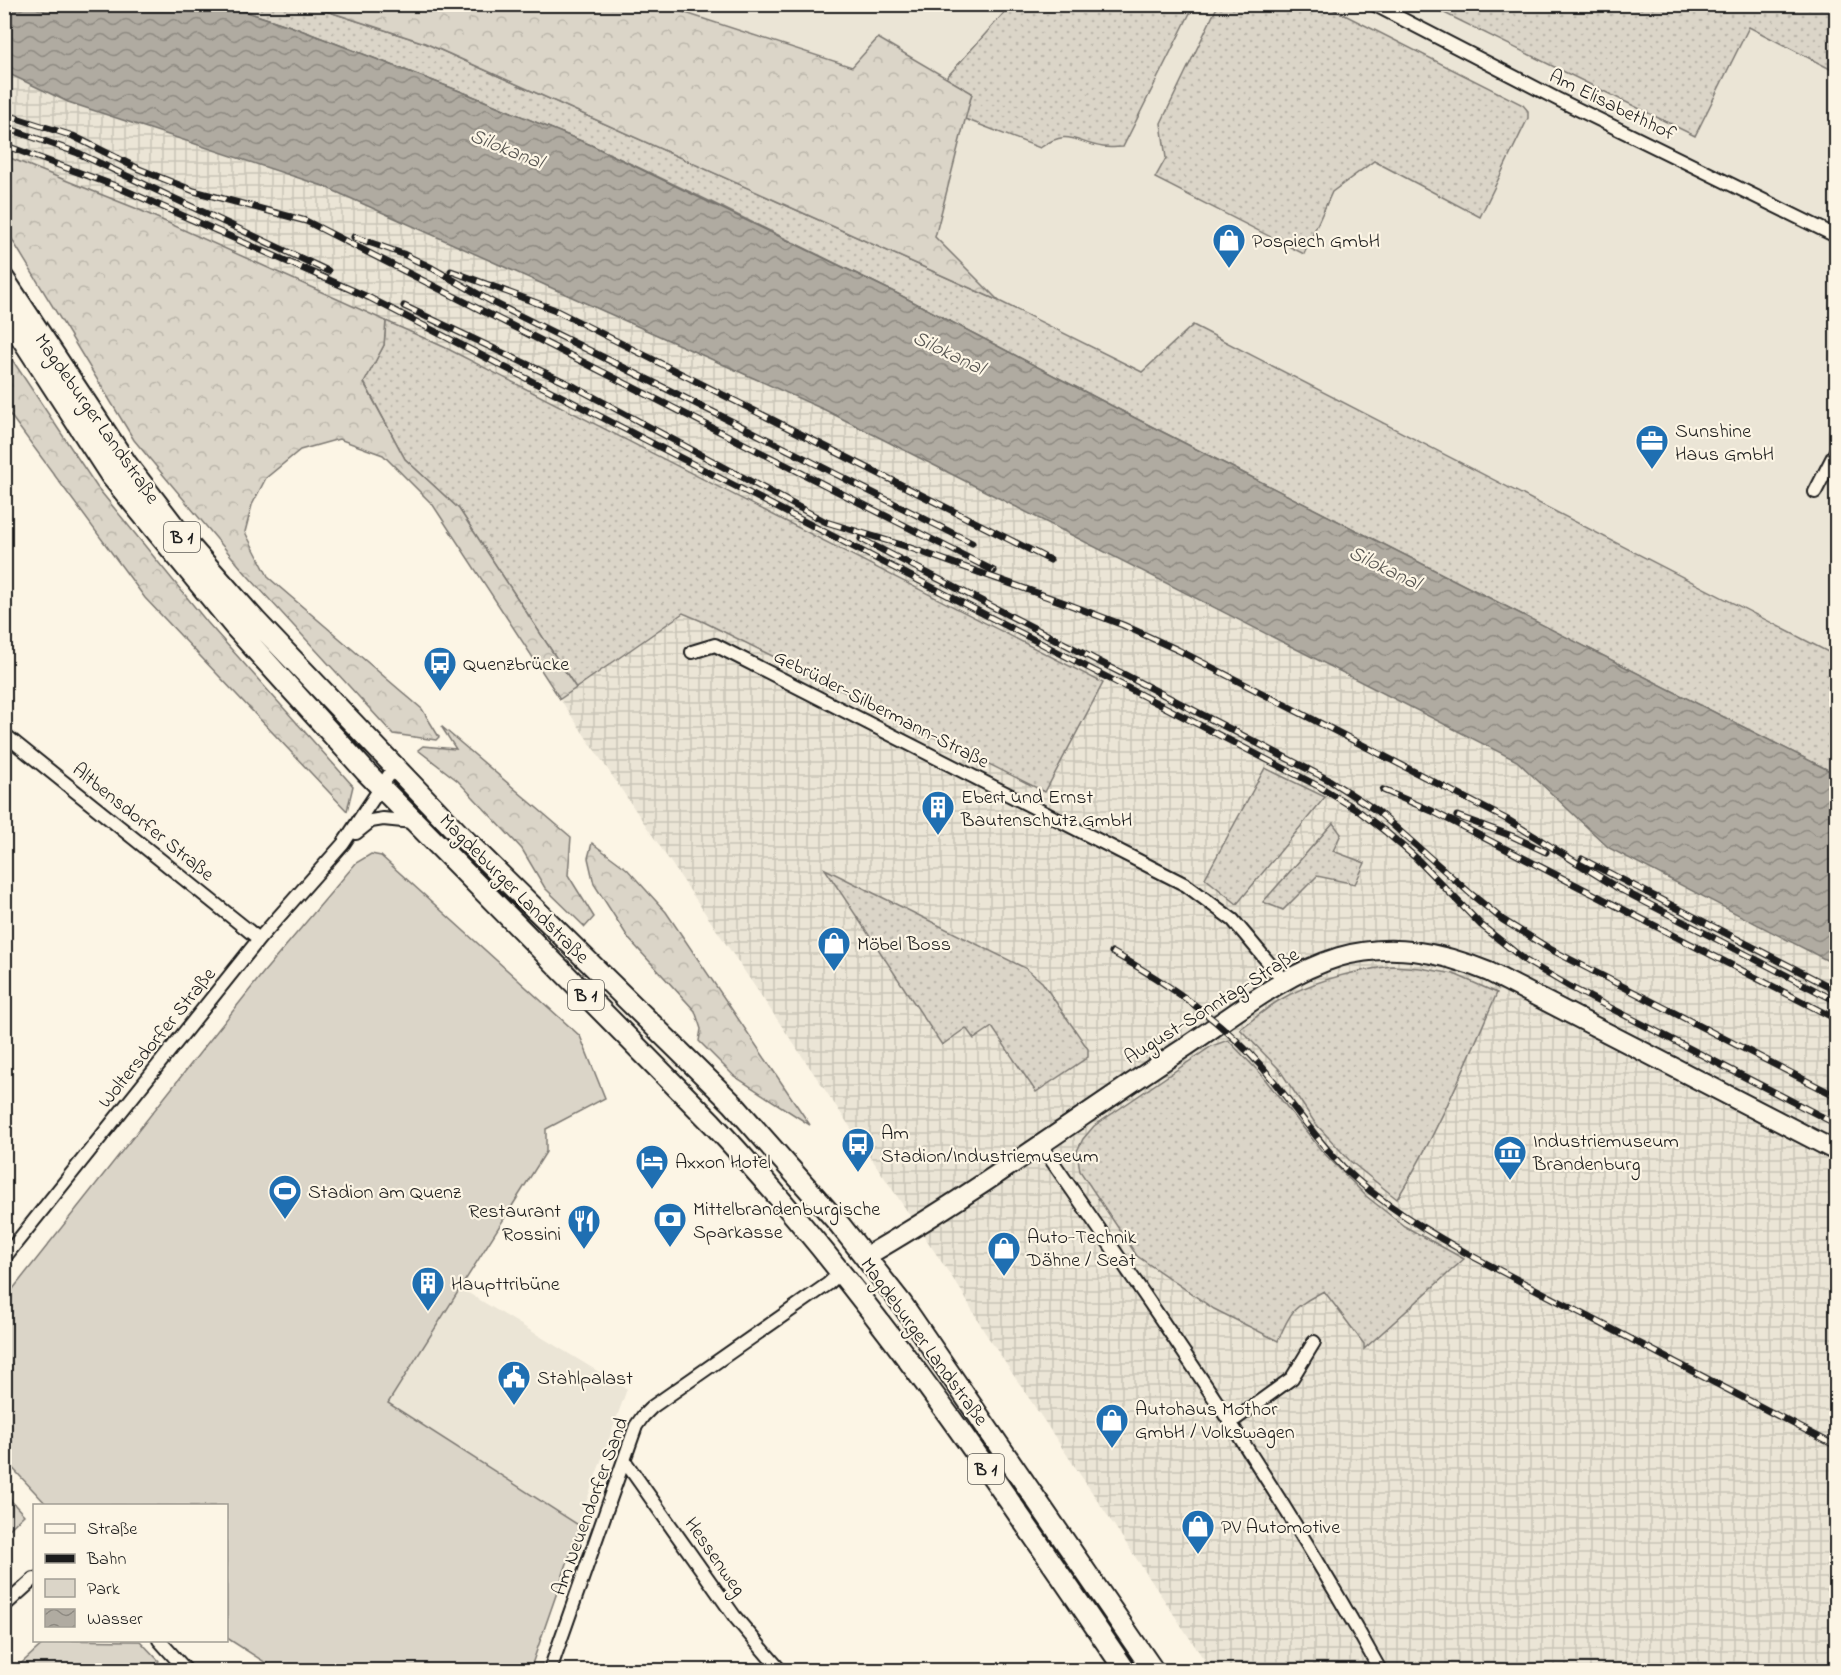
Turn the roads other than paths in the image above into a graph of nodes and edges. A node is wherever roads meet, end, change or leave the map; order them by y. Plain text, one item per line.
1 (1373, 4) edge
2 (1836, 236) edge
3 (4, 279) edge
4 (4, 311) edge
5 (1836, 451) edge
6 (1815, 492) dead end
7 (692, 652) dead end
8 (4, 734) edge
9 (395, 766) junction
10 (382, 788) junction
11 (413, 822) junction
12 (343, 844) junction
13 (260, 939) junction
14 (1284, 981) junction
15 (1041, 1145) junction
16 (1836, 1151) edge
17 (865, 1257) junction
18 (4, 1258) edge
19 (841, 1272) junction
20 (1314, 1342) dead end
21 (1230, 1423) junction
22 (624, 1460) junction
23 (33, 1580) edge
24 (4, 1606) edge
25 (160, 1642) edge
26 (186, 1671) edge
27 (550, 1671) edge
28 (780, 1671) edge
29 (1125, 1671) edge
30 (1153, 1671) edge
31 (1380, 1671) edge

1 - 2 street, Am Elisabethhof
3 - 9 main road, Magdeburger Landstraße / B 1
4 - 10 main road, Magdeburger Landstraße / B 1
5 - 6 street
7 - 14 street, Gebrüder-Silbermann-Straße
8 - 13 street, Altbensdorfer Straße
9 - 10 street, Woltersdorfer Straße
9 - 17 main road, Magdeburger Landstraße / B 1
10 - 11 main road, Magdeburger Landstraße / B 1
10 - 12 street, Woltersdorfer Straße
11 - 12 street, Woltersdorfer Straße
11 - 19 main road, Magdeburger Landstraße / B 1
12 - 13 street, Woltersdorfer Straße
13 - 18 street, Woltersdorfer Straße
14 - 15 street, August-Sonntag-Straße
14 - 16 street, August-Sonntag-Straße
15 - 17 street, August-Sonntag-Straße
15 - 21 street
17 - 19 main road
17 - 30 main road, Magdeburger Landstraße / B 1
19 - 22 street, Am Neuendorfer Sand
19 - 29 main road, Magdeburger Landstraße / B 1
20 - 21 street
21 - 31 street
22 - 27 street, Am Neuendorfer Sand
22 - 28 street, Hessenweg
23 - 24 street
25 - 26 street

